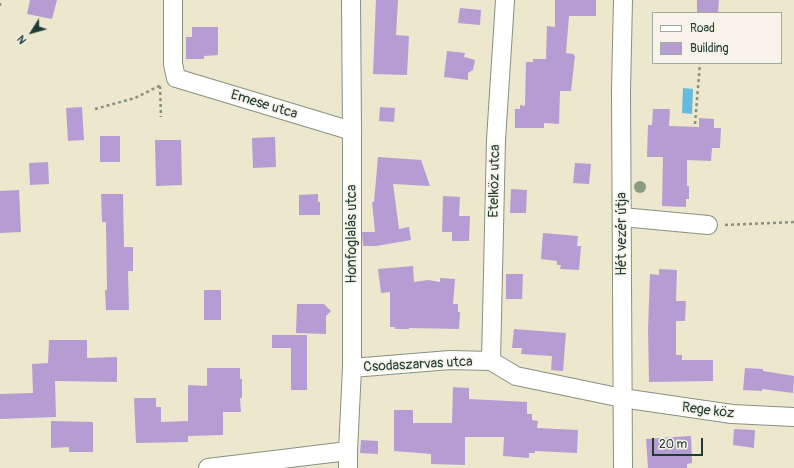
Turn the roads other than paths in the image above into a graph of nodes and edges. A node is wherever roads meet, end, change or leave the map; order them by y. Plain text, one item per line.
1 (173, 0) edge
2 (351, 0) edge
3 (504, 0) edge
4 (623, 0) edge
5 (352, 131) junction
6 (622, 217) junction
7 (708, 226) road end
8 (491, 361) junction
9 (352, 368) junction
10 (622, 398) junction
11 (794, 417) edge
12 (348, 460) edge
13 (208, 468) edge
14 (623, 468) edge

1 - 5 street, Emese utca
2 - 5 street, Honfoglalás utca
3 - 8 street, Etelköz utca
4 - 6 street, Hét vezér útja
5 - 9 street, Honfoglalás utca
6 - 7 street
6 - 10 street, Hét vezér útja
8 - 9 street, Csodaszarvas utca
8 - 10 street, Csodaszarvas utca
9 - 12 street, Honfoglalás utca
10 - 11 street, Rege köz
10 - 14 street, Hét vezér útja
12 - 13 street

